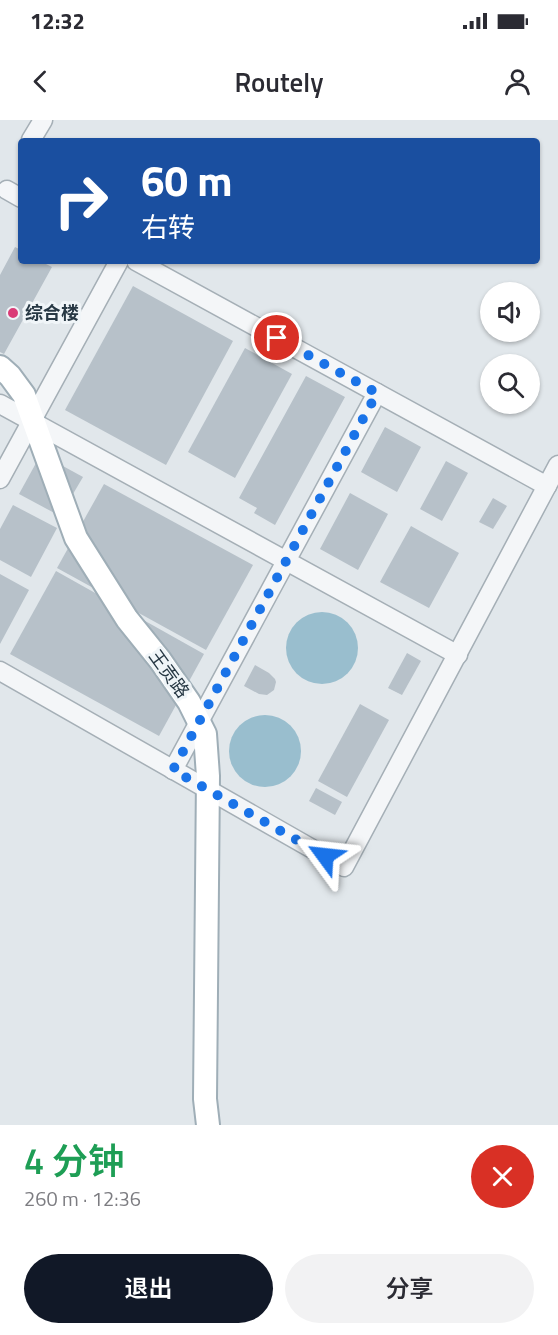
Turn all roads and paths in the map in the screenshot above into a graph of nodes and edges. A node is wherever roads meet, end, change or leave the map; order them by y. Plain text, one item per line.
1 (43, 120) edge
2 (32, 138) edge
3 (117, 264) edge
4 (141, 264) edge
5 (0, 367) edge
6 (377, 393) junction
7 (0, 405) edge
8 (32, 422) junction
9 (558, 465) edge
10 (0, 479) edge
11 (547, 486) junction
12 (286, 561) junction
13 (458, 654) junction
14 (0, 671) edge
15 (173, 770) junction
16 (208, 1125) edge

1 - 2 lane
3 - 8 lane
4 - 6 lane
5 - 16 main road, 王贡路
6 - 11 lane
6 - 12 lane
7 - 8 lane
8 - 10 lane
8 - 12 lane
9 - 11 lane
11 - 13 lane
12 - 13 lane
12 - 15 lane
13 - 15 lane
14 - 15 lane

